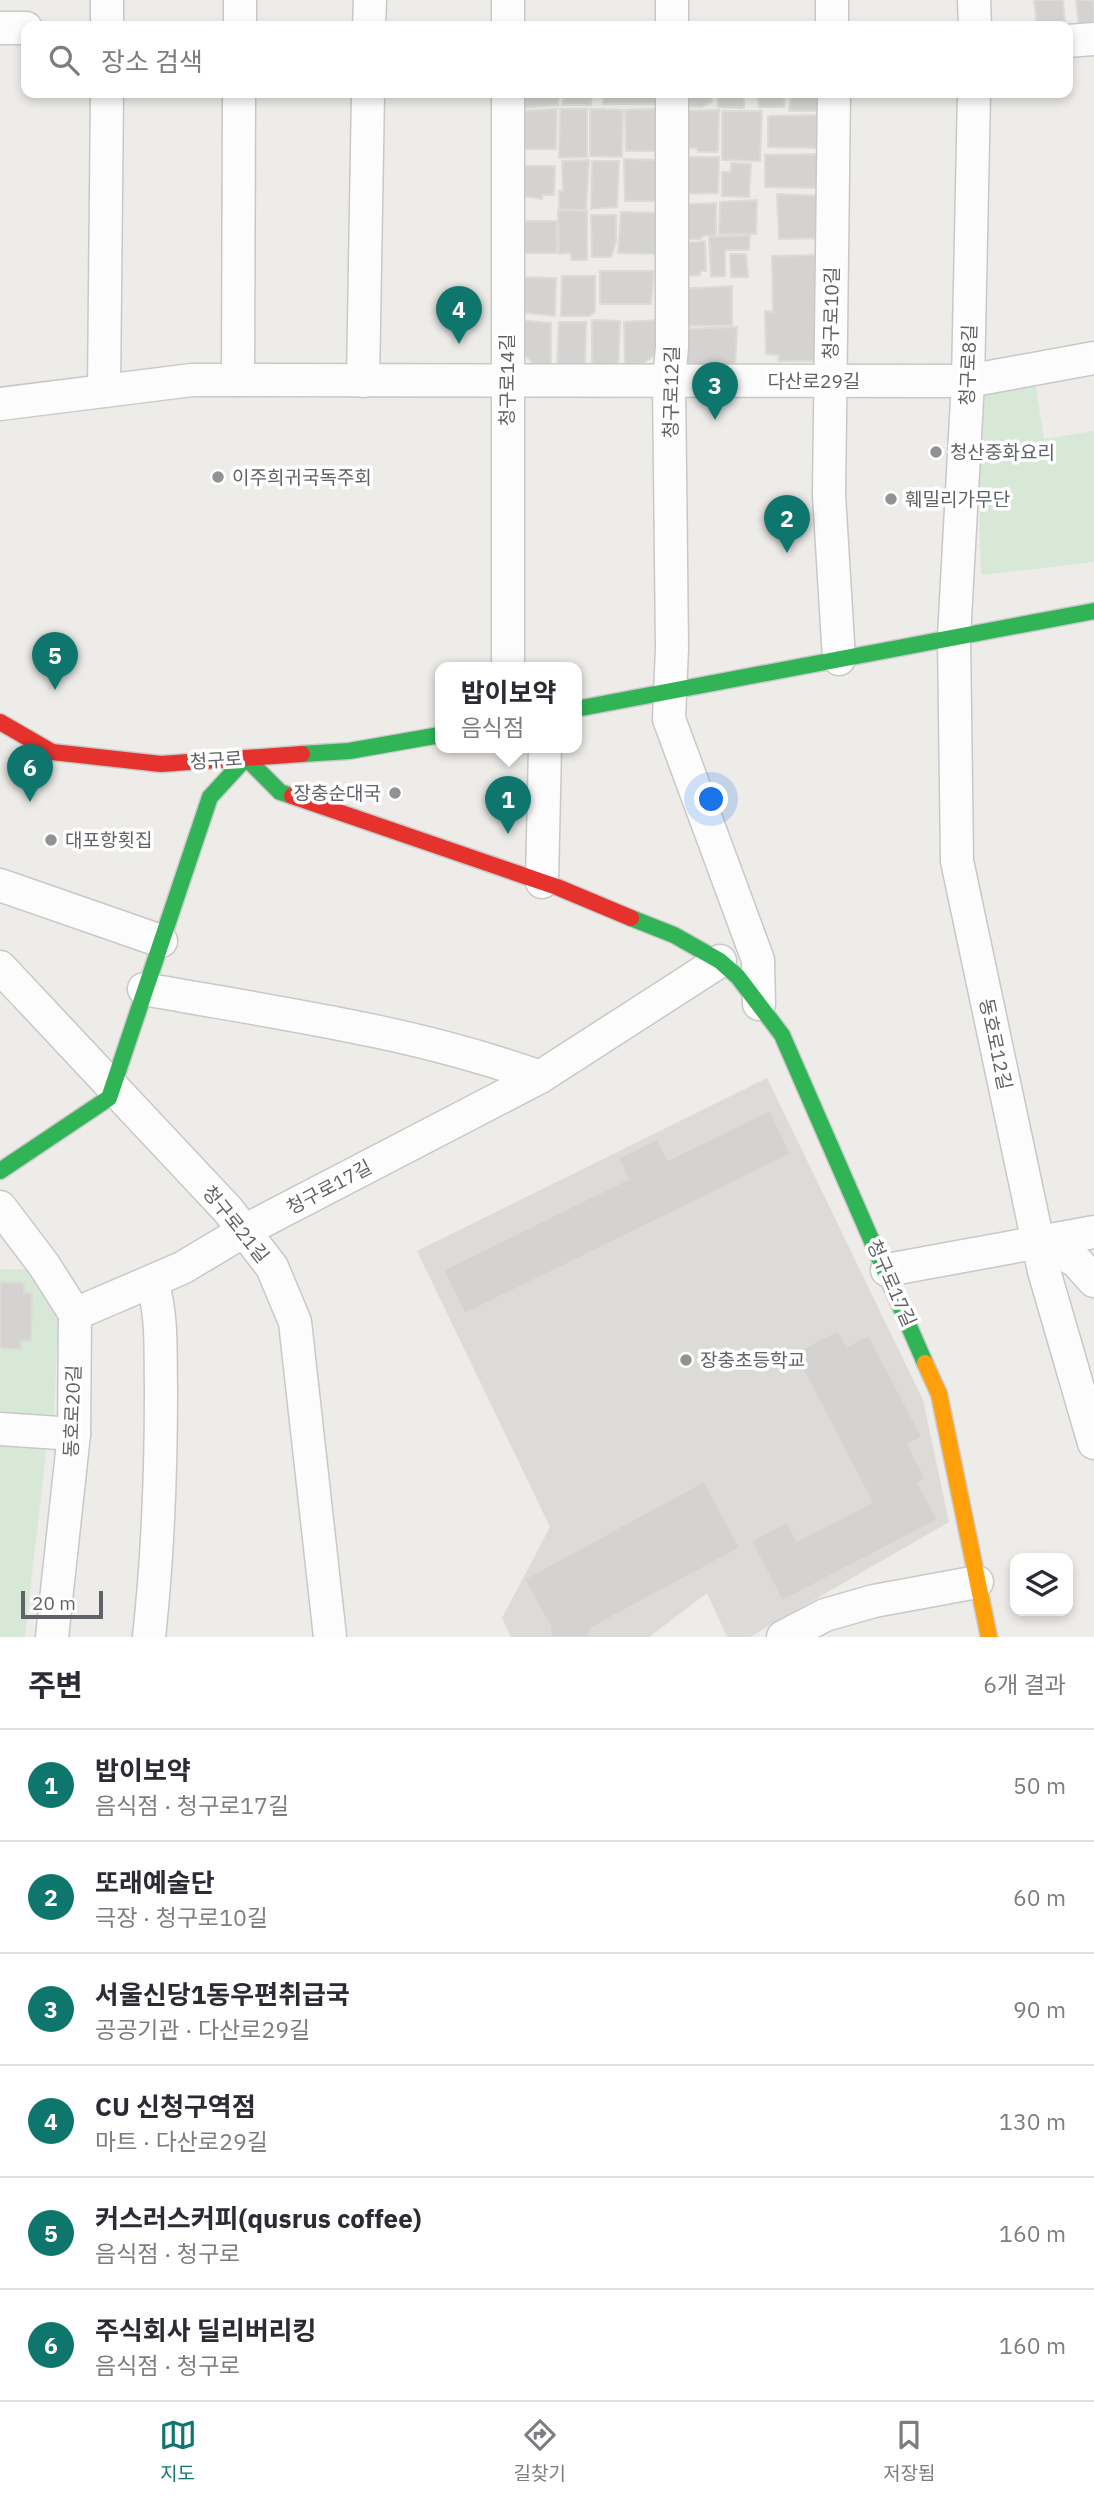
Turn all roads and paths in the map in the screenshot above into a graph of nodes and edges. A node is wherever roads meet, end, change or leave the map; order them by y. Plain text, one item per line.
1 (107, 0) edge
2 (240, 0) edge
3 (370, 0) edge
4 (508, 0) edge
5 (672, 0) edge
6 (832, 0) edge
7 (974, 0) edge
8 (107, 21) edge
9 (240, 21) edge
10 (369, 21) edge
11 (509, 21) edge
12 (672, 21) edge
13 (832, 21) edge
14 (975, 21) edge
15 (0, 28) edge
16 (21, 28) edge
17 (1094, 39) edge
18 (1073, 41) edge
19 (107, 98) edge
20 (239, 98) edge
21 (368, 98) edge
22 (508, 98) edge
23 (672, 98) edge
24 (834, 98) edge
25 (974, 98) edge
26 (1094, 358) edge
27 (237, 380) junction
28 (363, 381) junction
29 (830, 381) junction
30 (968, 381) junction
31 (506, 382) junction
32 (669, 382) junction
33 (104, 391) junction
34 (0, 404) edge
35 (1094, 611) edge
36 (954, 637) junction
37 (839, 659) junction
38 (508, 662) edge
39 (668, 691) junction
40 (582, 708) edge
41 (2, 732) edge
42 (435, 736) edge
43 (545, 753) edge
44 (246, 758) junction
45 (542, 882) junction
46 (0, 884) edge
47 (161, 941) junction
48 (720, 961) junction
49 (0, 967) edge
50 (144, 989) junction
51 (759, 1004) junction
52 (540, 1077) junction
53 (112, 1087) junction
54 (0, 1171) edge
55 (0, 1207) edge
56 (244, 1231) junction
57 (1094, 1232) edge
58 (1038, 1241) junction
59 (887, 1270) junction
60 (1094, 1281) edge
61 (152, 1282) junction
62 (75, 1314) junction
63 (0, 1429) edge
64 (74, 1434) junction
65 (1094, 1443) edge
66 (977, 1582) junction
67 (827, 1626) edge
68 (52, 1637) edge
69 (149, 1637) edge
70 (330, 1637) edge
71 (783, 1637) edge
72 (989, 1637) edge

1 - 8 street
2 - 9 street
3 - 10 street
4 - 11 street
5 - 12 street
6 - 13 street
7 - 14 street
15 - 16 street
17 - 18 street
19 - 33 street
20 - 27 street
21 - 28 street
22 - 31 street, 청구로14길
23 - 32 street, 청구로12길
24 - 29 street, 청구로10길
25 - 30 street, 청구로8길
26 - 30 street, 다산로29길
27 - 28 street, 다산로29길
27 - 33 street, 다산로29길
28 - 31 street, 다산로29길
29 - 30 street, 다산로29길
29 - 32 street, 다산로29길
29 - 37 street, 청구로10길
30 - 36 street, 청구로8길
31 - 32 street, 다산로29길
31 - 38 street, 청구로14길
32 - 39 street, 청구로12길
33 - 34 street, 다산로29길
35 - 36 street
36 - 37 street
36 - 58 street, 동호로12길
37 - 39 street
39 - 40 street
39 - 51 street
41 - 44 street, 청구로
42 - 44 street, 청구로
43 - 45 street
44 - 45 street, 청구로17길
44 - 47 street
45 - 48 street, 청구로17길
46 - 47 street
47 - 50 street
48 - 51 street, 청구로17길
48 - 52 street, 청구로17길
49 - 53 street, 청구로21길
50 - 52 street
50 - 53 street
51 - 59 street, 청구로17길
52 - 56 street, 청구로17길
53 - 54 street
53 - 56 street, 청구로21길
55 - 62 street
56 - 61 street, 청구로17길
56 - 70 street, 청구로21길
57 - 58 street
58 - 59 street
58 - 60 street
58 - 65 street, 동호로12길
59 - 66 street, 청구로17길
61 - 62 street, 청구로17길
61 - 69 street
62 - 64 street, 동호로20길
63 - 64 street
64 - 68 street, 동호로20길
66 - 67 street
66 - 72 street, 청구로17길
67 - 71 street

